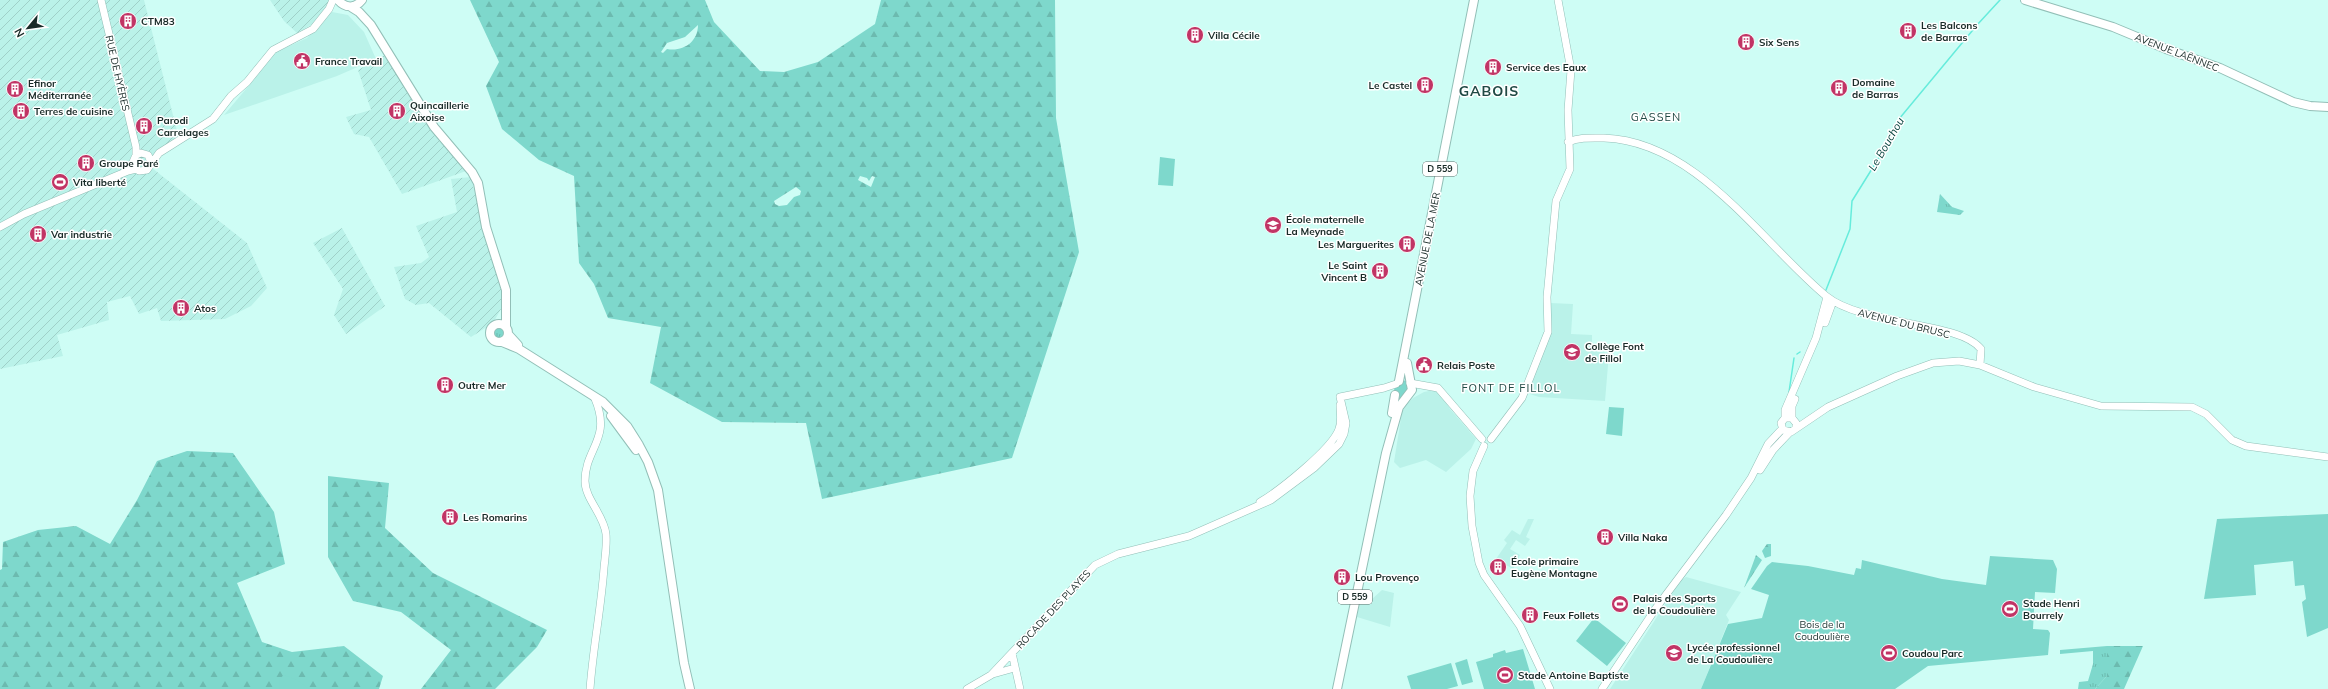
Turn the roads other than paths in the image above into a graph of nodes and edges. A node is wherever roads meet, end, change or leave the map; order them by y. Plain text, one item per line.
1 (102, 0) edge
2 (333, 0) edge
3 (363, 0) edge
4 (1474, 0) edge
5 (1558, 0) edge
6 (2032, 1) edge
7 (340, 2) edge
8 (351, 7) junction
9 (329, 9) junction
10 (371, 25) junction
11 (2261, 87) junction
12 (2328, 103) edge
13 (2328, 107) edge
14 (1568, 142) junction
15 (144, 157) junction
16 (135, 167) junction
17 (0, 228) edge
18 (506, 296) junction
19 (1830, 299) junction
20 (497, 324) junction
21 (507, 330) junction
22 (1408, 337) junction
23 (502, 342) junction
24 (1980, 365) junction
25 (566, 378) junction
26 (1410, 383) junction
27 (1424, 386) junction
28 (1396, 388) junction
29 (592, 396) junction
30 (1408, 396) junction
31 (1792, 421) junction
32 (1782, 429) junction
33 (1789, 433) junction
34 (1483, 443) junction
35 (2328, 457) edge
36 (1369, 529) junction
37 (1664, 597) junction
38 (1008, 658) junction
39 (1341, 666) junction
40 (1013, 669) junction
41 (686, 673) junction
42 (991, 675) junction
43 (590, 689) edge
44 (690, 689) edge
45 (694, 689) edge
46 (967, 689) edge
47 (1020, 689) edge
48 (1337, 689) edge
49 (1341, 689) edge
50 (1550, 689) edge
51 (1602, 689) edge

1 - 15 street, RUE DE HYÈRES
2 - 9 street
3 - 8 main road
3 - 10 main road
4 - 22 main road, AVENUE DE LA MER / D 559
5 - 14 street
6 - 11 main road, AVENUE LAËNNEC
7 - 8 main road
7 - 9 street
8 - 10 main road
9 - 15 street
10 - 18 main road
11 - 12 main road, AVENUE LAËNNEC
11 - 13 main road, AVENUE LAËNNEC
14 - 19 street, AVENUE DU BRUSC
14 - 34 street
15 - 16 street
15 - 16 street
16 - 17 street
18 - 20 main road
18 - 21 main road
19 - 24 street, AVENUE DU BRUSC
19 - 31 street
20 - 21 main road
20 - 23 main road
21 - 23 main road
21 - 25 main road
22 - 26 main road, AVENUE DE LA MER
22 - 28 main road, AVENUE DE LA MER / D 559
23 - 25 main road
24 - 31 street
24 - 35 street
25 - 29 main road
26 - 27 street
26 - 28 main road
26 - 30 main road, AVENUE DE LA MER
27 - 30 street
27 - 34 street
28 - 30 main road
28 - 36 main road, AVENUE DE LA MER / D 559
28 - 38 street, ROCADE DES PLAYES
29 - 41 main road
29 - 43 street
30 - 36 main road, AVENUE DE LA MER / D 559
31 - 32 street
31 - 33 street
32 - 33 street
32 - 37 street
33 - 37 street
34 - 50 street
36 - 39 main road, AVENUE DE LA MER / D 559
37 - 51 street
38 - 40 street
38 - 42 street, ROCADE DES PLAYES
39 - 48 main road, AVENUE DE LA MER / D 559
39 - 49 main road, AVENUE DE LA MER / D 559
40 - 42 street
40 - 47 street
41 - 44 main road
41 - 45 main road
42 - 46 street, ROCADE DES PLAYES

